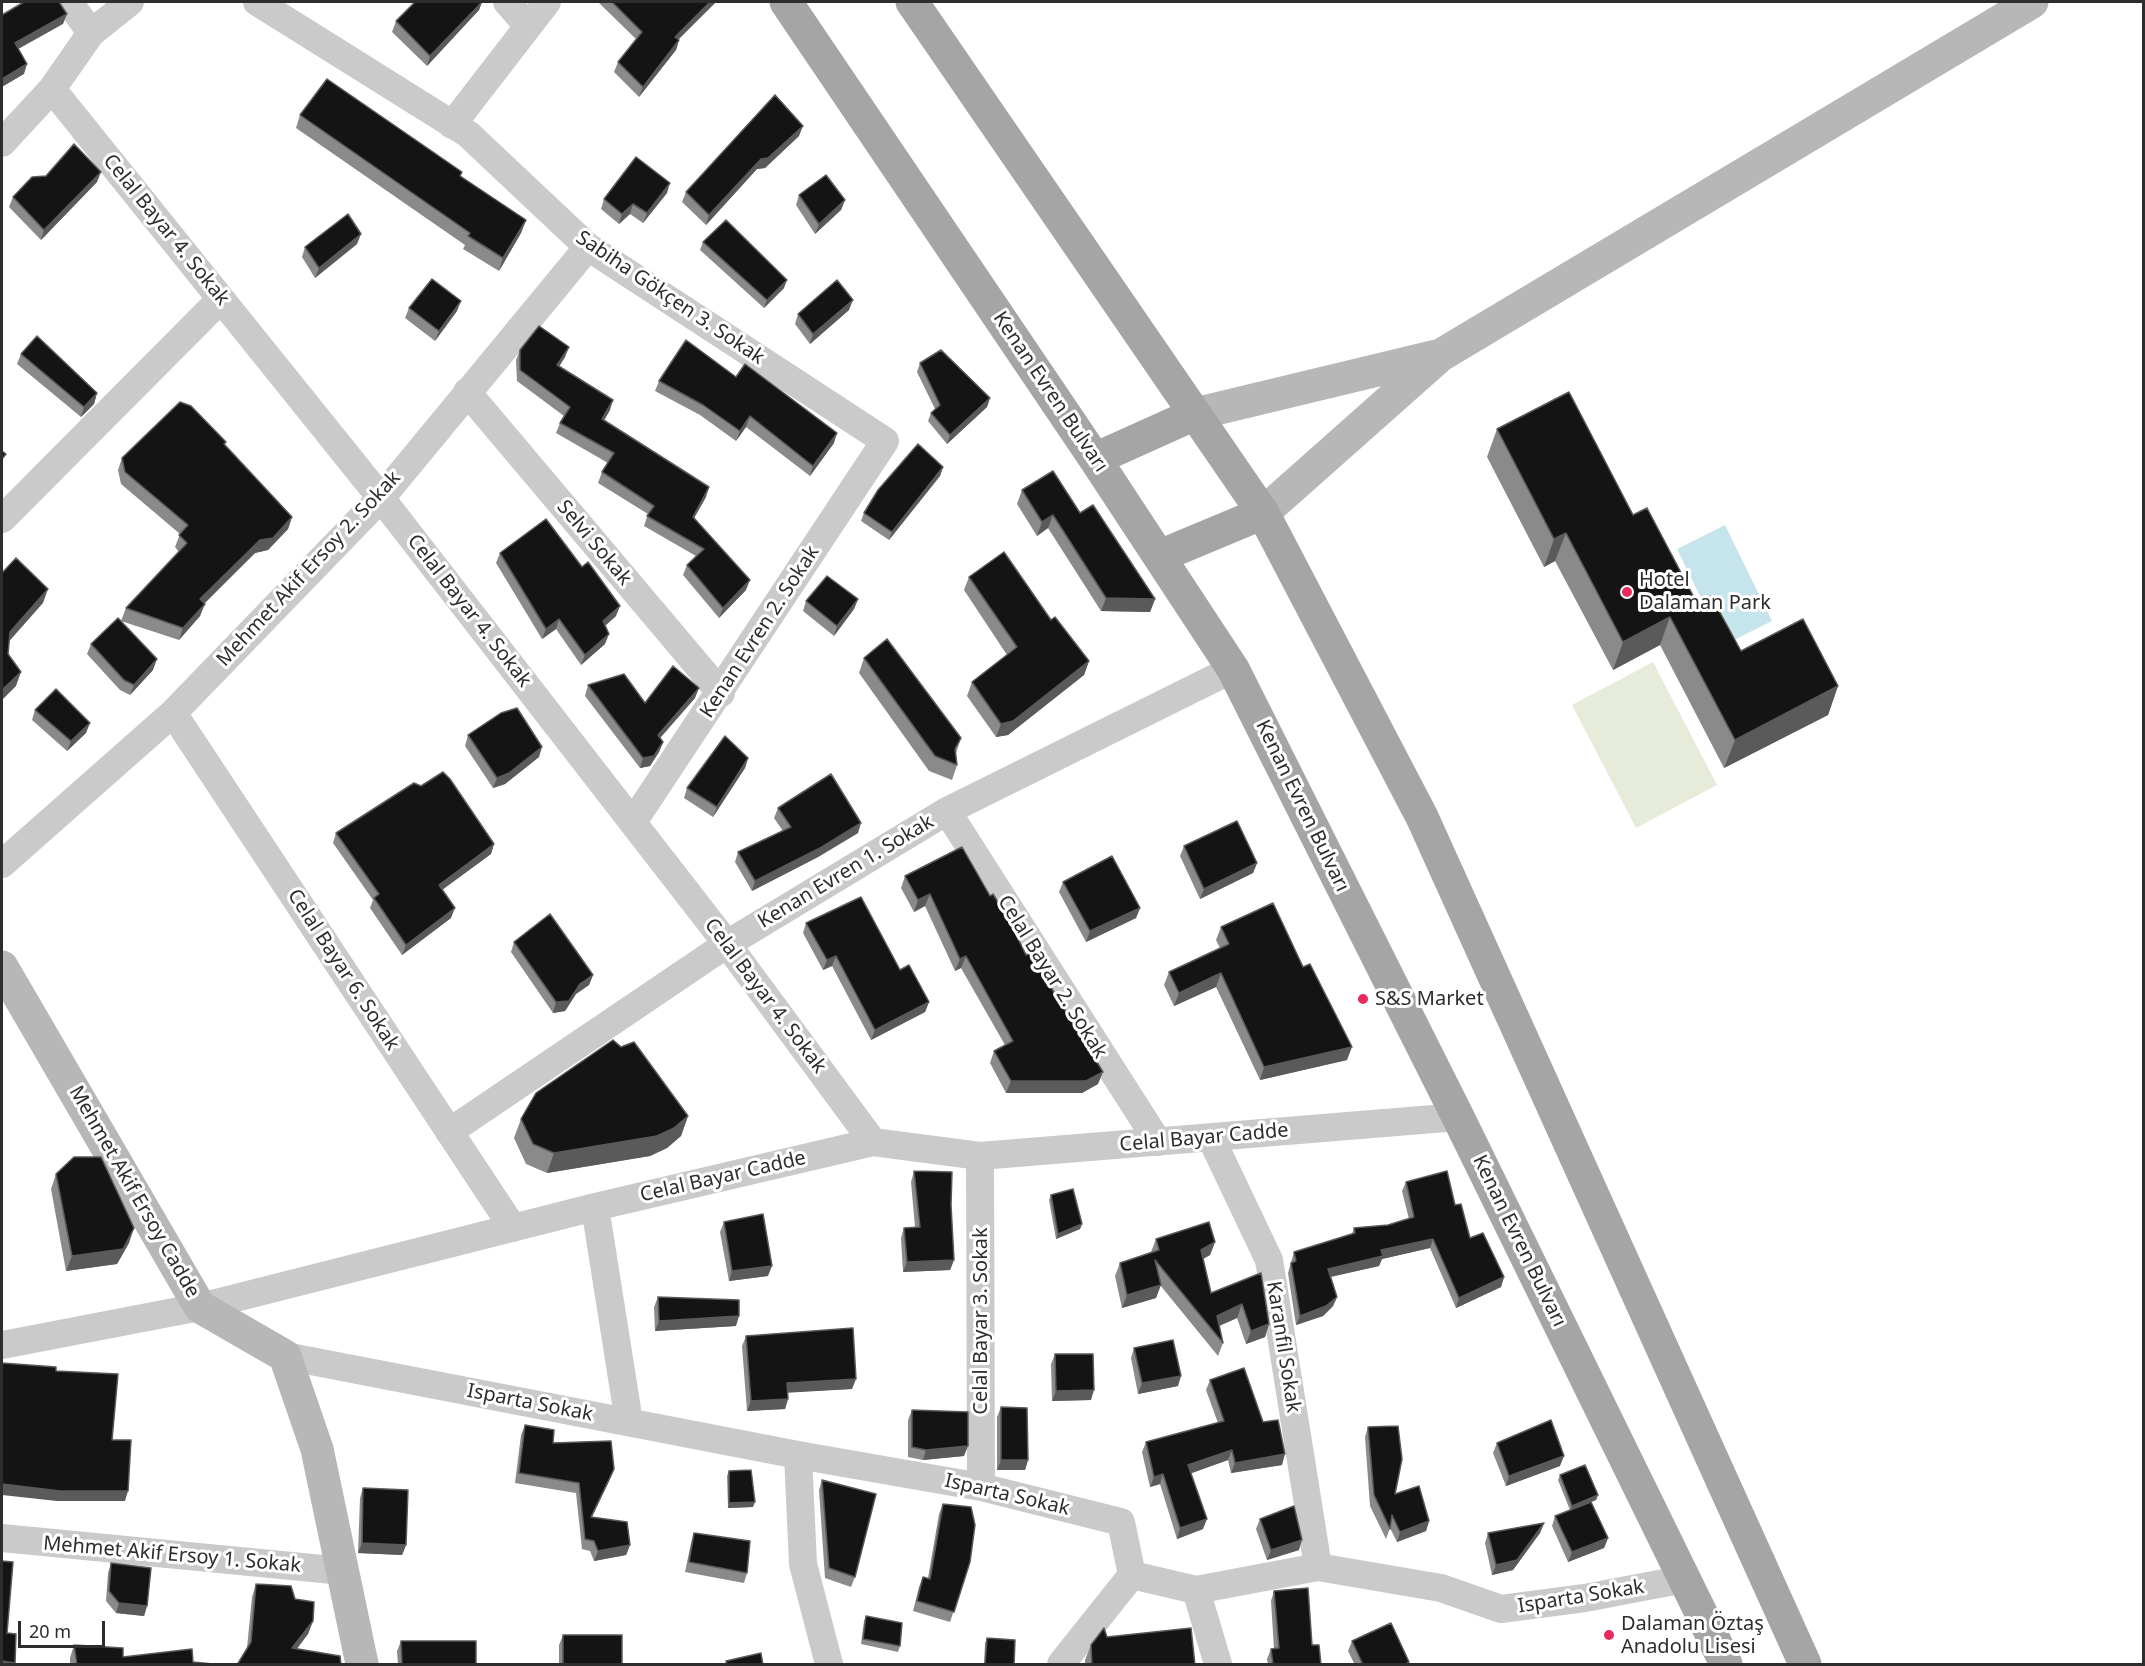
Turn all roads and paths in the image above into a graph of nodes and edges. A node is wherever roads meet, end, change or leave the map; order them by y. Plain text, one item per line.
1 (69, 2) edge
2 (130, 2) edge
3 (257, 2) edge
4 (507, 2) edge
5 (547, 2) edge
6 (786, 2) edge
7 (912, 2) edge
8 (2032, 2) edge
9 (528, 26) junction
10 (91, 33) junction
11 (52, 89) junction
12 (452, 124) junction
13 (2, 143) edge
14 (588, 247) junction
15 (221, 299) junction
16 (1441, 355) junction
17 (467, 392) junction
18 (1195, 414) junction
19 (885, 441) joint
20 (1095, 459) junction
21 (381, 498) junction
22 (1263, 513) junction
23 (2, 519) edge
24 (1160, 556) junction
25 (1233, 669) junction
26 (720, 693) junction
27 (173, 713) junction
28 (947, 811) junction
29 (633, 822) junction
30 (2, 864) edge
31 (727, 944) junction
32 (2, 967) edge
33 (1458, 1117) junction
34 (449, 1132) junction
35 (1211, 1138) junction
36 (873, 1142) junction
37 (1158, 1142) junction
38 (980, 1156) junction
39 (595, 1207) junction
40 (513, 1228) junction
41 (200, 1307) junction
42 (2, 1345) edge
43 (285, 1356) junction
44 (629, 1422) junction
45 (798, 1455) junction
46 (981, 1487) junction
47 (2, 1538) edge
48 (1318, 1567) junction
49 (343, 1571) junction
50 (1132, 1575) junction
51 (1685, 1579) junction
52 (1196, 1590) junction
53 (362, 1665) edge
54 (828, 1665) edge
55 (1061, 1665) edge
56 (1218, 1665) edge
57 (1726, 1665) edge
58 (1805, 1665) edge

1 - 10 street
2 - 10 street
3 - 12 street, Sabiha Gökçen 3. Sokak
4 - 9 street
5 - 9 street
6 - 20 main road, Kenan Evren Bulvarı
7 - 18 main road
8 - 16 street
9 - 12 street
10 - 11 street
11 - 13 street
11 - 15 street, Celal Bayar 4. Sokak
12 - 14 street, Sabiha Gökçen 3. Sokak
14 - 17 street, Mehmet Akif Ersoy 2. Sokak
14 - 19 street, Sabiha Gökçen 3. Sokak
15 - 21 street, Celal Bayar 4. Sokak
15 - 23 street
16 - 18 street
16 - 22 street
17 - 21 street, Mehmet Akif Ersoy 2. Sokak
17 - 26 street, Selvi Sokak
18 - 20 main road
18 - 22 main road
19 - 26 street, Kenan Evren 2. Sokak
20 - 24 main road, Kenan Evren Bulvarı
21 - 27 street, Mehmet Akif Ersoy 2. Sokak
21 - 29 street, Celal Bayar 4. Sokak
22 - 24 main road
22 - 58 main road
24 - 25 main road, Kenan Evren Bulvarı
25 - 28 street, Kenan Evren 1. Sokak
25 - 33 main road, Kenan Evren Bulvarı
26 - 29 street, Kenan Evren 2. Sokak
27 - 30 street, Mehmet Akif Ersoy 2. Sokak
27 - 34 street, Celal Bayar 6. Sokak
28 - 31 street, Kenan Evren 1. Sokak
28 - 37 street, Celal Bayar 2. Sokak
29 - 31 street, Celal Bayar 4. Sokak
31 - 34 street, Kenan Evren 1. Sokak
31 - 36 street, Celal Bayar 4. Sokak
32 - 41 street, Mehmet Akif Ersoy Cadde
33 - 35 street, Celal Bayar Cadde
33 - 51 main road, Kenan Evren Bulvarı
34 - 40 street, Celal Bayar 6. Sokak
35 - 37 street, Celal Bayar Cadde
35 - 48 street, Karanfil Sokak
36 - 38 street, Celal Bayar Cadde
36 - 39 street, Celal Bayar Cadde
37 - 38 street, Celal Bayar Cadde
38 - 46 street, Celal Bayar 3. Sokak
39 - 40 street, Celal Bayar Cadde
39 - 44 street
40 - 41 street, Celal Bayar Cadde
41 - 42 street, Celal Bayar Cadde
41 - 43 street, Mehmet Akif Ersoy Cadde
43 - 44 street, Isparta Sokak
43 - 49 street
44 - 45 street, Isparta Sokak
45 - 46 street, Isparta Sokak
45 - 54 street
46 - 50 street, Isparta Sokak
47 - 49 street, Mehmet Akif Ersoy 1. Sokak
48 - 51 street, Isparta Sokak
48 - 52 street, Isparta Sokak
49 - 53 street
50 - 52 street, Isparta Sokak
50 - 55 street
51 - 57 main road, Kenan Evren Bulvarı
52 - 56 street

